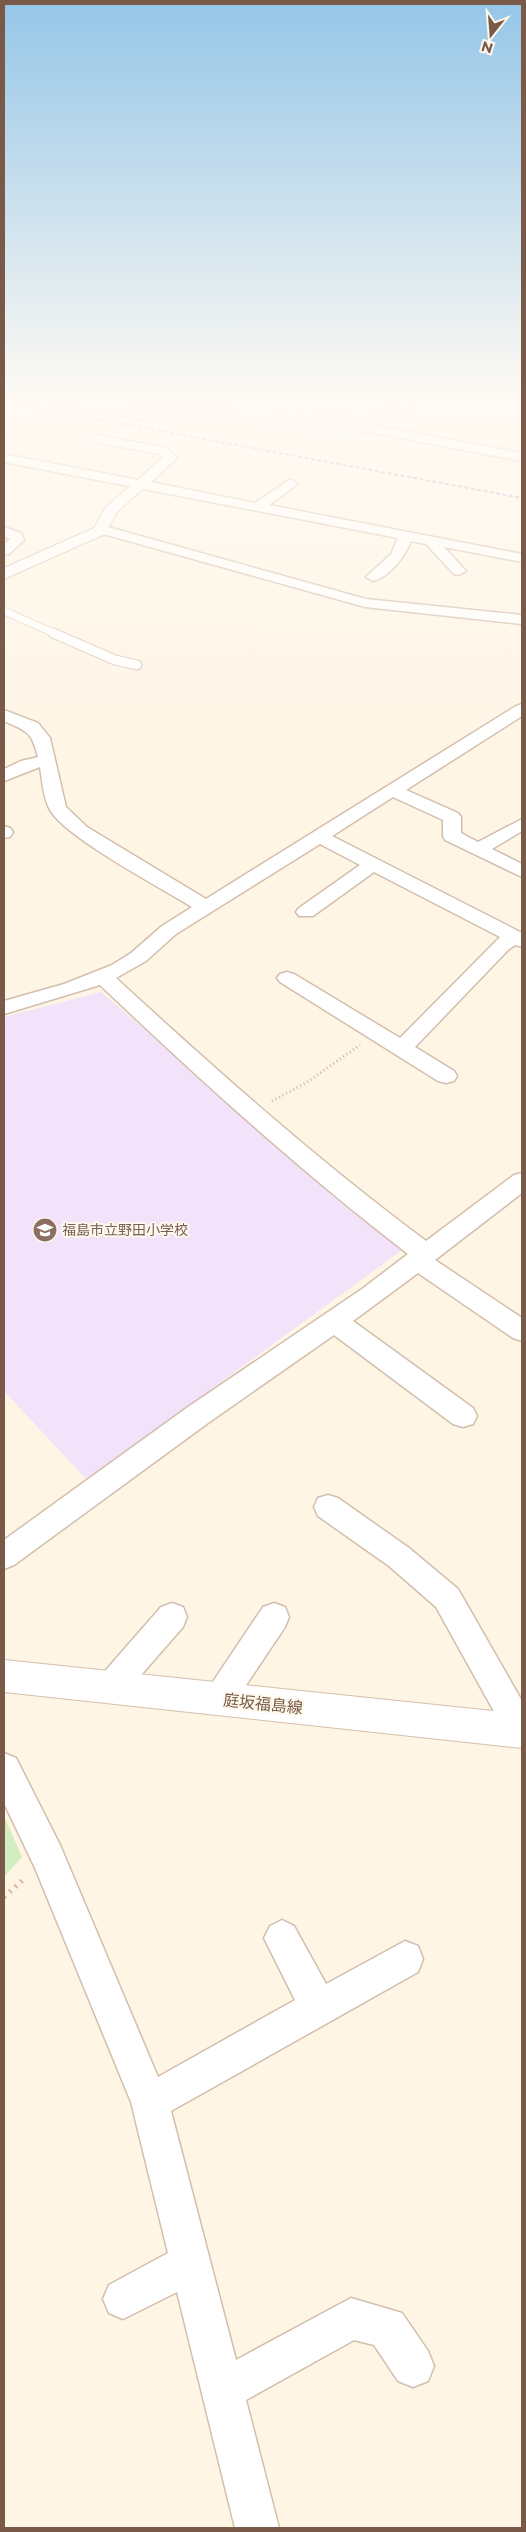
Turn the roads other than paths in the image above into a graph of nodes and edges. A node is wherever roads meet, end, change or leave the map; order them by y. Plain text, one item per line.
1 (107, 518) edge
2 (317, 518) edge
3 (4, 531) edge
4 (100, 531) junction
5 (406, 535) junction
6 (430, 540) junction
7 (6, 548) edge
8 (522, 558) edge
9 (33, 560) junction
10 (459, 571) dead end
11 (4, 574) edge
12 (373, 577) dead end
13 (4, 611) edge
14 (522, 620) edge
15 (137, 665) dead end
16 (522, 709) edge
17 (4, 715) edge
18 (4, 757) edge
19 (47, 760) junction
20 (23, 767) junction
21 (4, 776) edge
22 (394, 791) junction
23 (522, 824) edge
24 (319, 836) junction
25 (478, 849) junction
26 (375, 863) junction
27 (522, 871) edge
28 (206, 907) junction
29 (306, 912) dead end
30 (518, 939) edge
31 (103, 977) junction
32 (287, 978) dead end
33 (4, 1008) edge
34 (401, 1049) junction
35 (446, 1076) dead end
36 (522, 1181) edge
37 (421, 1257) junction
38 (334, 1321) junction
39 (522, 1331) edge
40 (463, 1416) dead end
41 (328, 1507) dead end
42 (4, 1556) edge
43 (172, 1617) dead end
44 (274, 1617) dead end
45 (4, 1676) edge
46 (110, 1688) junction
47 (219, 1699) junction
48 (522, 1731) edge
49 (4, 1769) edge
50 (282, 1938) dead end
51 (404, 1959) dead end
52 (319, 2008) junction
53 (150, 2102) junction
54 (191, 2263) junction
55 (123, 2299) dead end
56 (413, 2366) dead end
57 (222, 2390) junction
58 (257, 2528) edge

1 - 4 main road
2 - 5 street
3 - 7 street
4 - 9 main road
4 - 14 street
5 - 6 street
5 - 12 street
6 - 8 street
6 - 10 street
7 - 9 street
9 - 11 main road
13 - 15 lane
16 - 22 street
17 - 19 street
18 - 20 street
19 - 20 street
19 - 28 street
20 - 21 street
22 - 24 street
22 - 25 street
23 - 25 street
24 - 26 street
24 - 28 street
25 - 27 street
26 - 29 street
26 - 30 street
28 - 31 street
30 - 34 street
31 - 33 street
31 - 37 street
32 - 34 street
34 - 35 street
36 - 37 street
37 - 38 street
37 - 39 street
38 - 40 street
38 - 42 street
41 - 48 street
43 - 46 street
44 - 47 street
45 - 46 main road, 庭坂福島線
46 - 47 main road, 庭坂福島線
47 - 48 main road, 庭坂福島線
49 - 53 street
50 - 52 street
51 - 52 street
52 - 53 street
53 - 54 street
54 - 55 street
54 - 57 street
56 - 57 street
57 - 58 street

